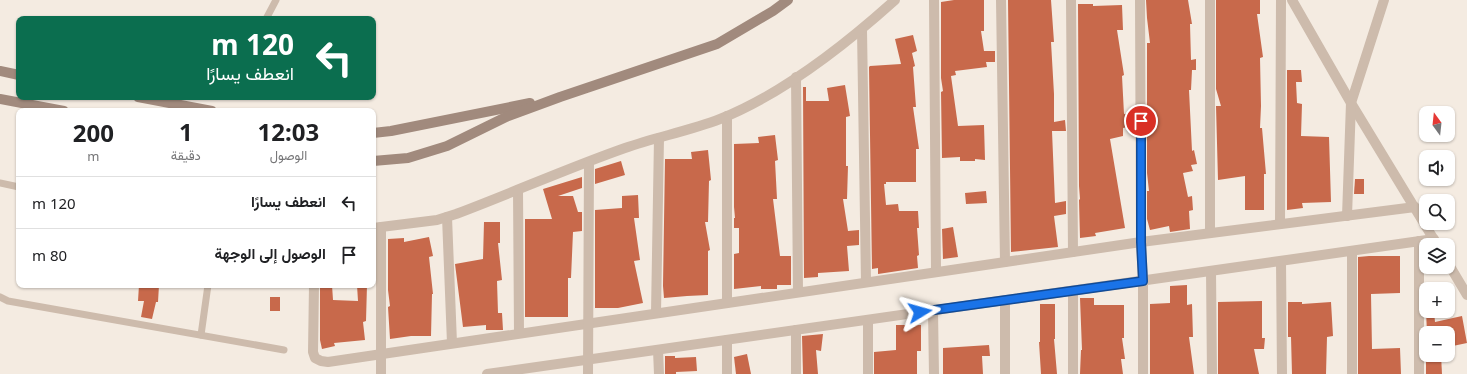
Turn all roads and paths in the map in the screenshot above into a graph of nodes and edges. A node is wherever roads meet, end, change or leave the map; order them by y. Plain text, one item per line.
1 (276, 0) edge
2 (788, 0) edge
3 (894, 0) edge
4 (934, 0) edge
5 (1001, 0) edge
6 (1071, 0) edge
7 (1140, 0) edge
8 (1210, 0) edge
9 (1281, 0) edge
10 (1292, 0) edge
11 (1384, 0) edge
12 (268, 16) edge
13 (862, 30) junction
14 (0, 71) edge
15 (16, 74) edge
16 (796, 77) junction
17 (560, 97) junction
18 (0, 99) edge
19 (154, 100) edge
20 (1352, 103) junction
21 (48, 108) edge
22 (196, 108) edge
23 (727, 116) junction
24 (376, 132) edge
25 (659, 138) junction
26 (376, 161) edge
27 (589, 162) junction
28 (0, 183) edge
29 (16, 186) edge
30 (518, 190) junction
31 (1414, 207) junction
32 (1347, 216) junction
33 (447, 217) junction
34 (1280, 224) junction
35 (377, 227) edge
36 (1210, 233) junction
37 (1433, 238) edge
38 (1419, 241) edge
39 (1141, 242) junction
40 (1352, 251) junction
41 (1073, 252) junction
42 (1281, 261) junction
43 (1005, 262) junction
44 (1211, 271) junction
45 (936, 272) junction
46 (1419, 274) edge
47 (1455, 274) edge
48 (1143, 281) junction
49 (866, 282) junction
50 (208, 288) edge
51 (314, 288) edge
52 (1073, 291) junction
53 (798, 292) junction
54 (1467, 295) edge
55 (0, 297) edge
56 (1004, 300) junction
57 (727, 303) junction
58 (933, 311) junction
59 (656, 313) junction
60 (868, 320) junction
61 (588, 323) junction
62 (796, 330) junction
63 (519, 333) junction
64 (201, 335) junction
65 (727, 340) junction
66 (452, 343) junction
67 (284, 350) dead end
68 (658, 350) junction
69 (381, 353) junction
70 (588, 360) junction
71 (520, 372) edge
72 (381, 374) edge
73 (487, 374) edge
74 (588, 374) edge
75 (659, 374) edge
76 (727, 374) edge
77 (796, 374) edge
78 (868, 374) edge
79 (934, 374) edge
80 (1005, 374) edge
81 (1073, 374) edge
82 (1144, 374) edge
83 (1212, 374) edge
84 (1282, 374) edge
85 (1352, 374) edge
86 (1419, 374) edge

1 - 12 lane
2 - 17 main road
3 - 13 street
4 - 45 street
5 - 43 street
6 - 41 street
7 - 39 street
8 - 36 street
9 - 34 street
10 - 20 street
11 - 20 street
13 - 16 street
13 - 49 street
14 - 15 main road
16 - 23 street
16 - 53 street
17 - 24 main road
17 - 26 main road
18 - 21 main road
19 - 22 main road
20 - 31 street
20 - 32 street
23 - 25 street
23 - 57 street
25 - 27 street
25 - 59 street
27 - 30 street
27 - 61 street
28 - 29 lane
30 - 33 street
30 - 63 street
31 - 32 street
31 - 37 street
32 - 34 street
33 - 35 street
33 - 66 street
34 - 36 street
35 - 69 street
36 - 39 street
38 - 40 street
39 - 41 street
39 - 48 street
40 - 42 street
40 - 85 street
41 - 43 street
42 - 44 street
42 - 84 street
43 - 45 street
44 - 48 street
44 - 83 street
45 - 49 street
46 - 86 street
47 - 54 street
48 - 52 street
48 - 82 street
49 - 53 street
50 - 64 lane
51 - 69 street
52 - 56 street
52 - 81 street
53 - 57 street
55 - 64 lane
56 - 58 street
56 - 80 street
57 - 59 street
58 - 60 street
58 - 79 street
59 - 61 street
60 - 62 street
60 - 78 street
61 - 63 street
61 - 70 street
62 - 65 street
62 - 77 street
63 - 66 street
64 - 67 lane
65 - 68 street
65 - 76 street
66 - 69 street
68 - 70 street
68 - 75 street
69 - 72 street
70 - 71 street
70 - 74 street
71 - 73 street

